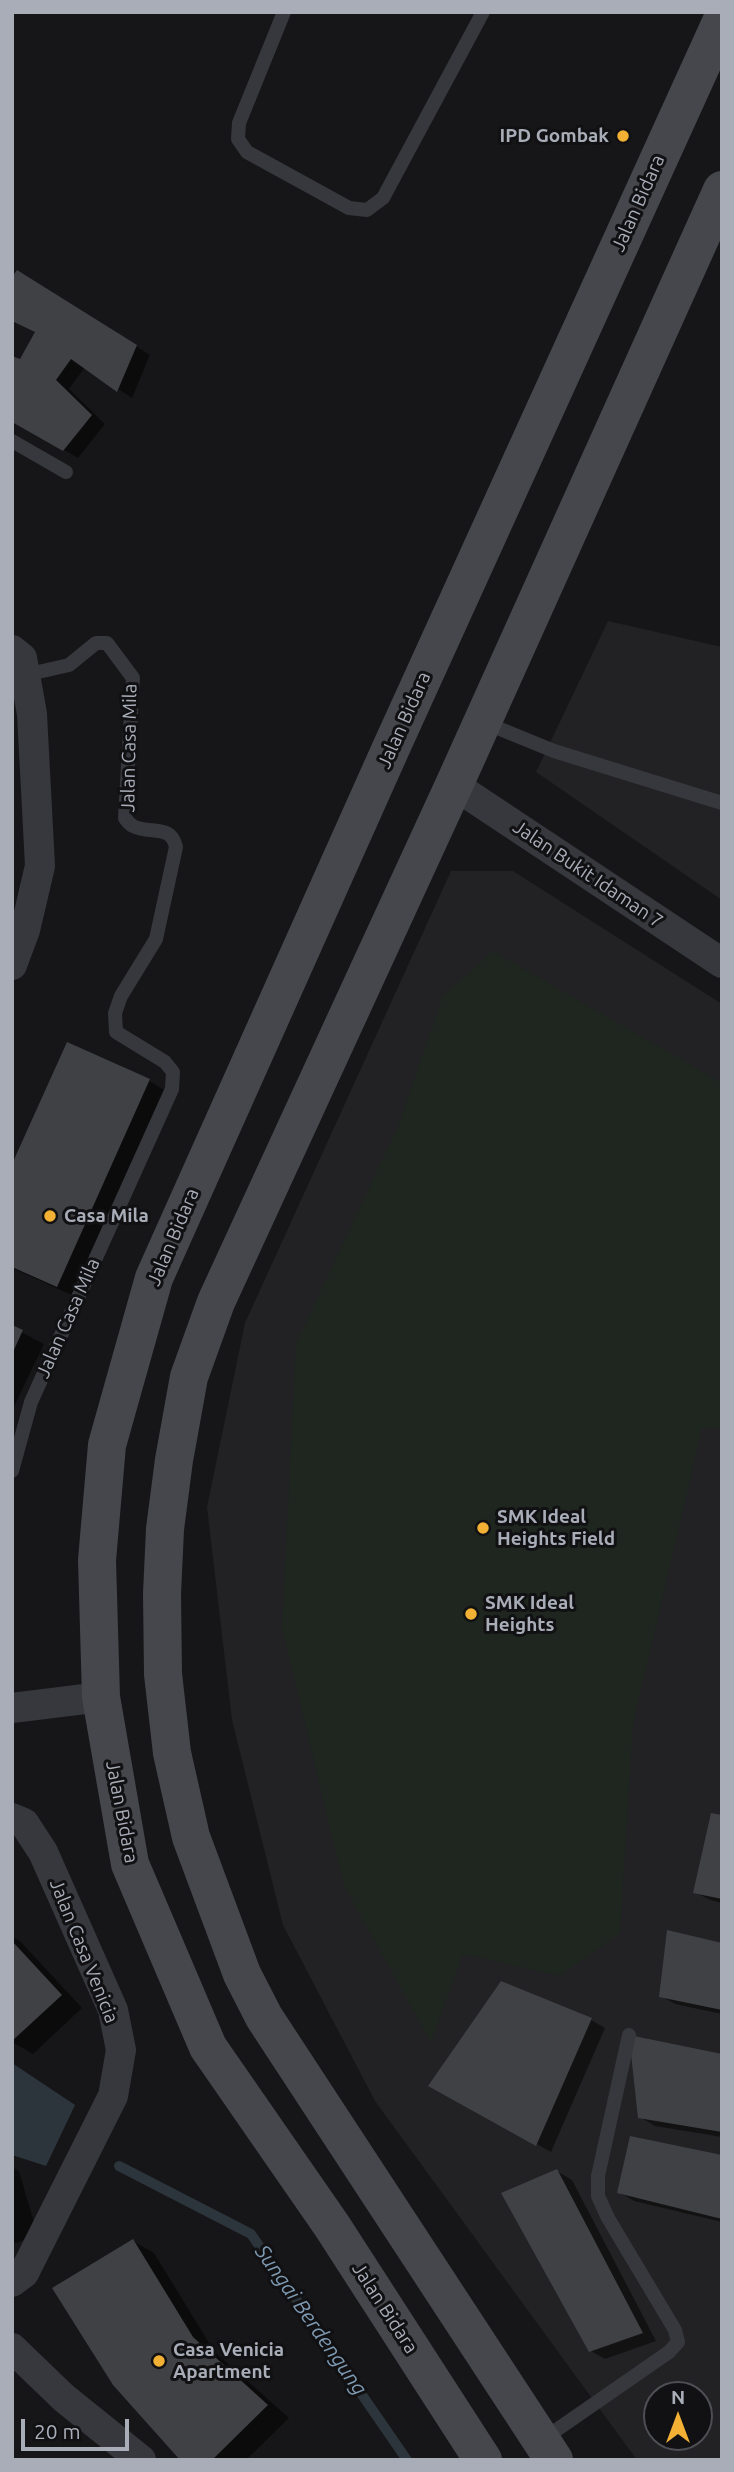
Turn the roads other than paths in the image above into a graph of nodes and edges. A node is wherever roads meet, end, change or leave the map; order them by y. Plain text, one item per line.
1 (284, 12) edge
2 (483, 12) edge
3 (722, 20) edge
4 (722, 190) edge
5 (12, 440) edge
6 (66, 472) dead end
7 (18, 663) edge
8 (482, 722) junction
9 (454, 785) junction
10 (722, 803) edge
11 (722, 963) edge
12 (12, 965) edge
13 (12, 1471) edge
14 (101, 1697) junction
15 (12, 1708) edge
16 (12, 1818) edge
17 (629, 2035) dead end
18 (12, 2282) edge
19 (12, 2348) edge
20 (548, 2450) edge
21 (141, 2460) edge
22 (483, 2460) edge

1 - 2 lane
3 - 14 main road, Jalan Bidara
4 - 8 main road
5 - 6 lane
7 - 12 street, Jalan Casa Mila
7 - 13 lane, Jalan Casa Mila
8 - 9 main road
8 - 10 lane
9 - 11 street, Jalan Bukit Idaman 7
9 - 20 main road
14 - 15 street
14 - 22 main road, Jalan Bidara
16 - 18 street, Jalan Casa Venicia
17 - 20 lane
19 - 21 street

